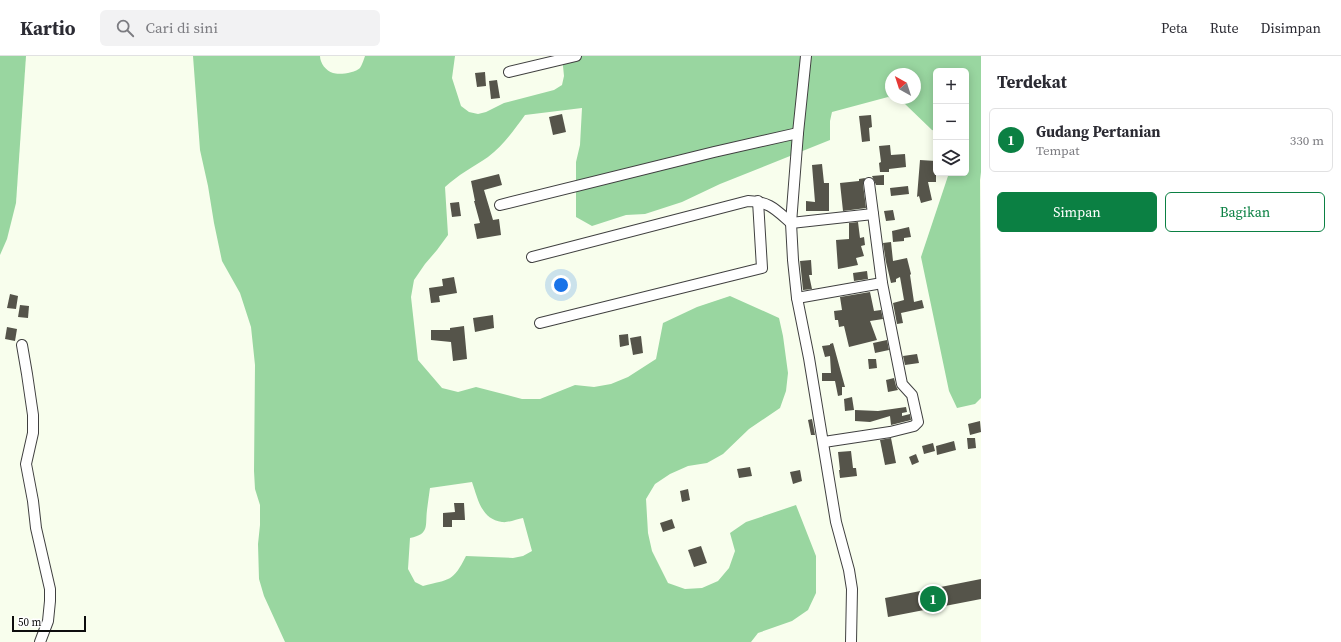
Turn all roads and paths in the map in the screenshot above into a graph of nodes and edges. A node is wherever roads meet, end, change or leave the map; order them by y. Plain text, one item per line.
1 (576, 56) edge
2 (806, 56) edge
3 (509, 72) dead end
4 (798, 132) junction
5 (869, 183) dead end
6 (758, 201) junction
7 (500, 205) dead end
8 (873, 214) junction
9 (791, 223) junction
10 (532, 257) dead end
11 (882, 283) junction
12 (797, 298) junction
13 (540, 323) dead end
14 (22, 345) dead end
15 (824, 442) junction
16 (40, 642) edge
17 (851, 642) edge

1 - 3 street
2 - 4 street
4 - 7 street
4 - 9 street
5 - 8 street
6 - 9 street
6 - 10 street
6 - 13 street
8 - 9 street
8 - 11 street
9 - 12 street
11 - 12 street
11 - 15 street
12 - 15 street
14 - 16 street
15 - 17 street

